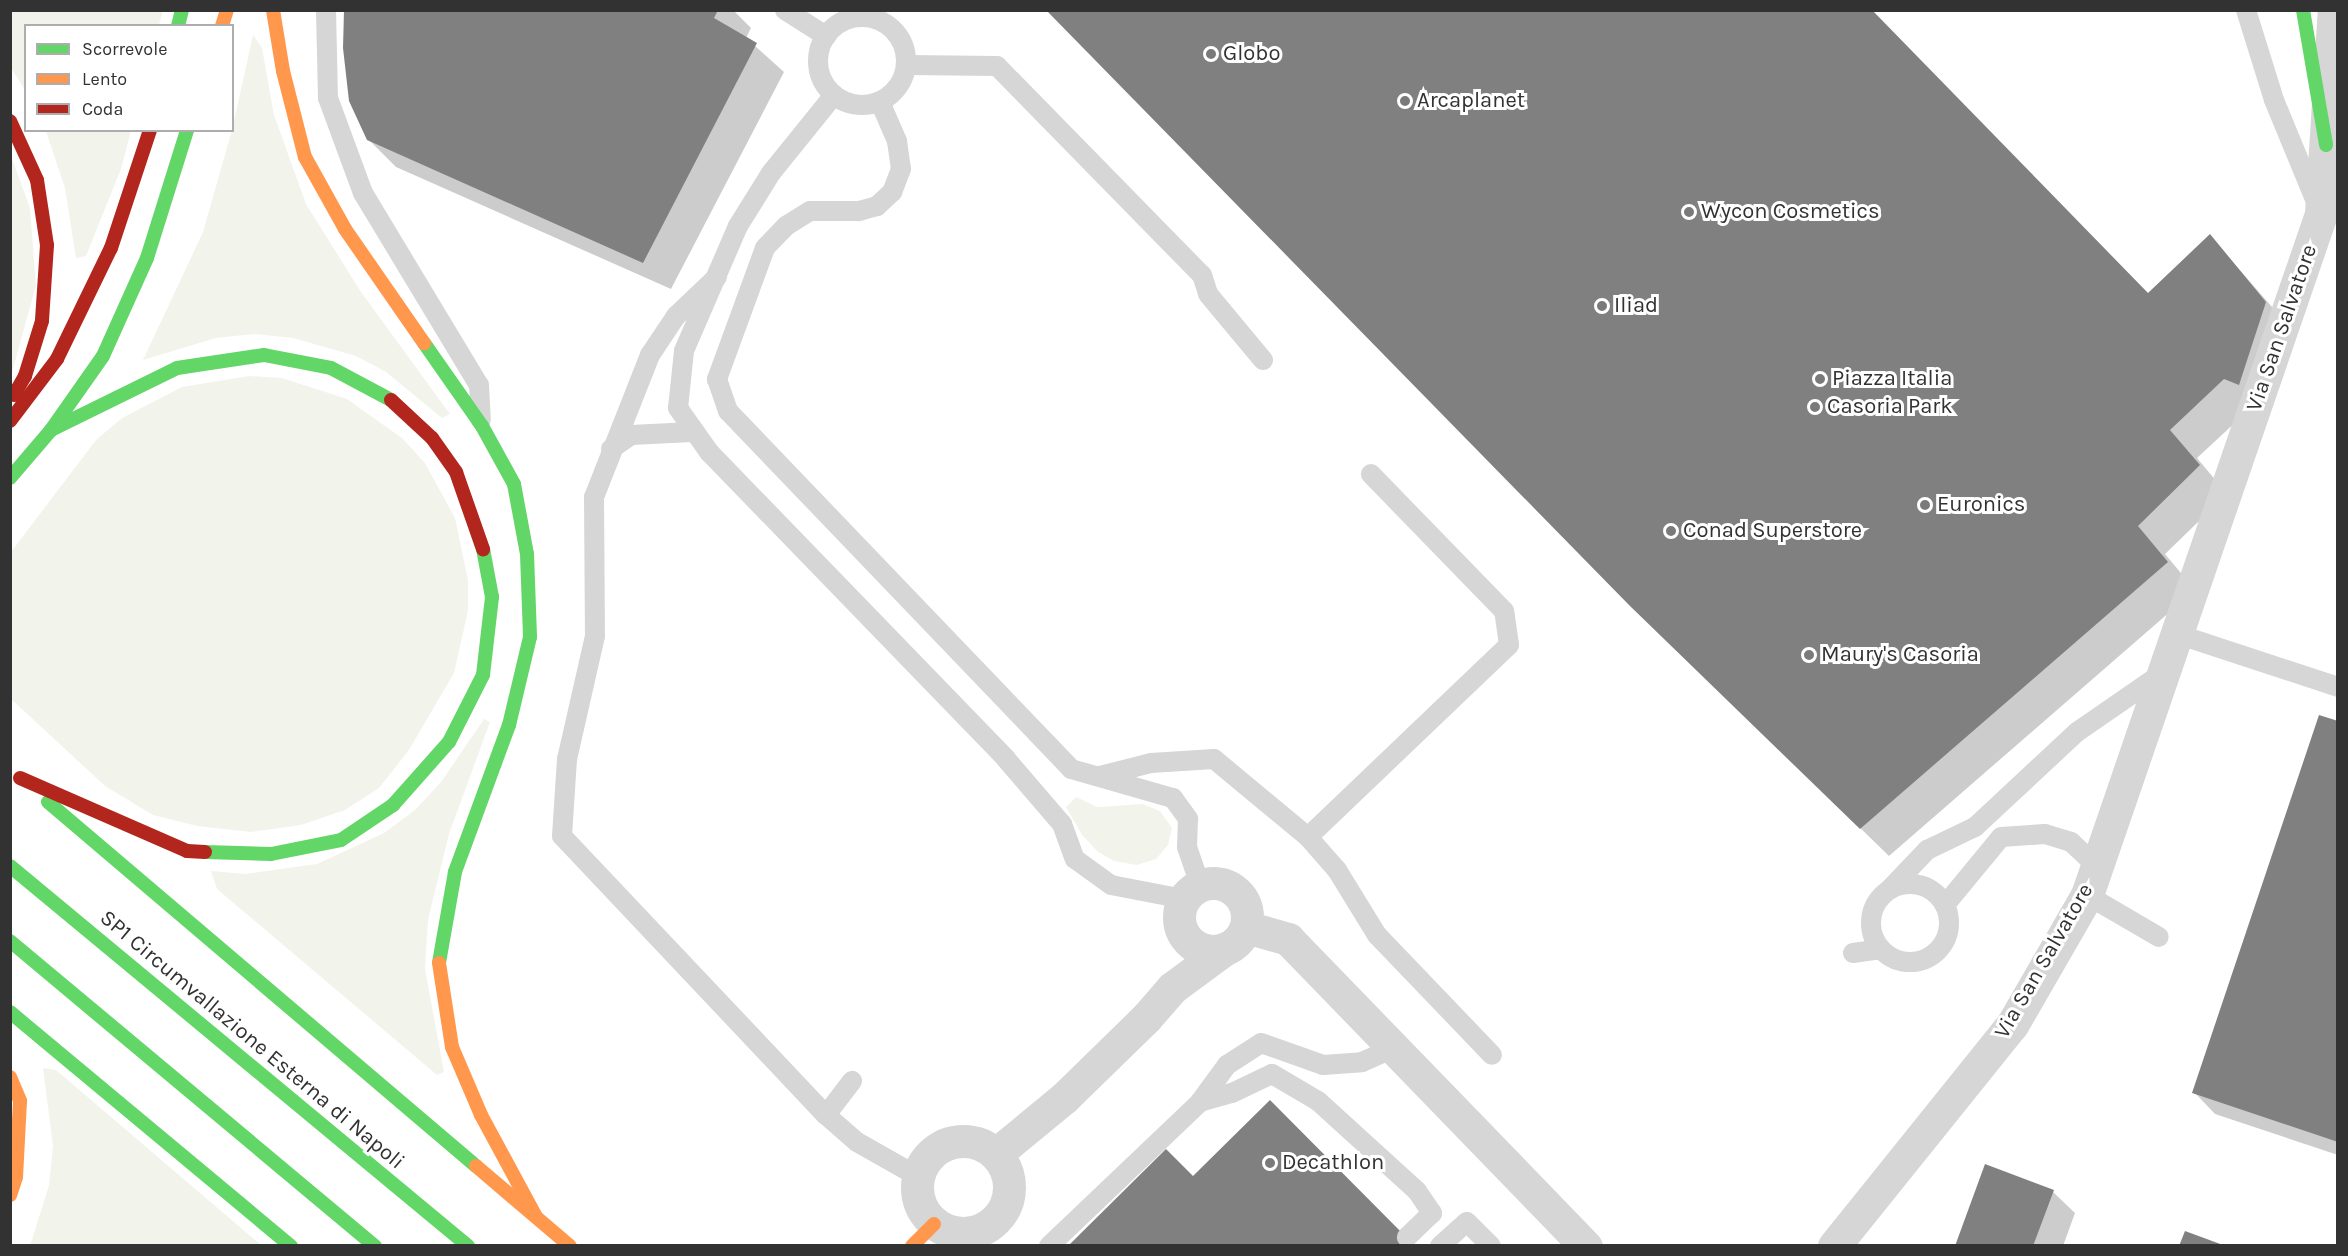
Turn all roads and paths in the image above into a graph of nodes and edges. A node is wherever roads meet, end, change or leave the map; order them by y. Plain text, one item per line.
1 (273, 10) edge
2 (326, 10) edge
3 (785, 10) edge
4 (2247, 10) edge
5 (2303, 10) edge
6 (2334, 10) edge
7 (875, 14) edge
8 (826, 36) junction
9 (906, 65) junction
10 (834, 96) junction
11 (880, 102) junction
12 (10, 121) edge
13 (149, 132) edge
14 (186, 132) edge
15 (2332, 150) edge
16 (2321, 214) junction
17 (717, 277) junction
18 (1263, 360) dead end
19 (10, 400) edge
20 (10, 421) edge
21 (482, 426) junction
22 (51, 430) junction
23 (692, 432) junction
24 (611, 449) junction
25 (1371, 474) dead end
26 (10, 477) edge
27 (2177, 634) junction
28 (2164, 672) junction
29 (2337, 687) edge
30 (15, 773) edge
31 (1095, 777) junction
32 (1308, 837) junction
33 (10, 866) edge
34 (2092, 880) junction
35 (1890, 889) junction
36 (1192, 892) junction
37 (1945, 905) junction
38 (2159, 936) dead end
39 (1236, 938) junction
40 (10, 941) edge
41 (1881, 948) junction
42 (1853, 953) dead end
43 (10, 1012) edge
44 (1394, 1048) junction
45 (1492, 1055) dead end
46 (10, 1077) edge
47 (852, 1081) dead end
48 (1200, 1102) junction
49 (826, 1115) junction
50 (996, 1154) junction
51 (917, 1176) junction
52 (10, 1195) edge
53 (535, 1215) junction
54 (923, 1234) edge
55 (1407, 1238) dead end
56 (291, 1245) edge
57 (375, 1245) edge
58 (468, 1245) edge
59 (570, 1245) edge
60 (1049, 1245) edge
61 (1440, 1245) edge
62 (1491, 1245) edge
63 (1586, 1245) edge
64 (1834, 1245) edge

1 - 21 main road
2 - 21 lane
3 - 8 lane
4 - 16 lane
5 - 15 main road
6 - 15 street, Via San Salvatore
7 - 8 lane
7 - 9 lane
8 - 10 lane
9 - 11 lane
9 - 18 lane
10 - 11 lane
10 - 17 lane
11 - 31 lane
12 - 19 main road
13 - 20 main road
14 - 22 main road
15 - 16 street, Via San Salvatore
16 - 27 street, Via San Salvatore
17 - 23 lane
17 - 24 lane
21 - 53 main road
22 - 26 main road
22 - 30 main road
23 - 24 lane
23 - 36 lane
24 - 49 lane
25 - 32 lane
27 - 28 street, Via San Salvatore
27 - 29 lane
28 - 34 street, Via San Salvatore
28 - 35 lane
30 - 53 main road
31 - 32 lane
31 - 36 lane
32 - 45 lane
33 - 58 main road, SP1 Circumvallazione Esterna di Napoli
34 - 37 lane
34 - 38 lane
34 - 64 street, Via San Salvatore
35 - 37 lane
35 - 41 lane
36 - 39 street
36 - 39 street
37 - 41 lane
39 - 44 street
39 - 50 street
40 - 57 main road
41 - 42 lane
43 - 56 main road
44 - 48 lane
44 - 63 street
46 - 52 main road
47 - 49 lane
48 - 55 lane
48 - 60 lane
49 - 51 lane
50 - 51 street
50 - 54 street
51 - 54 street
53 - 59 main road
61 - 62 lane

